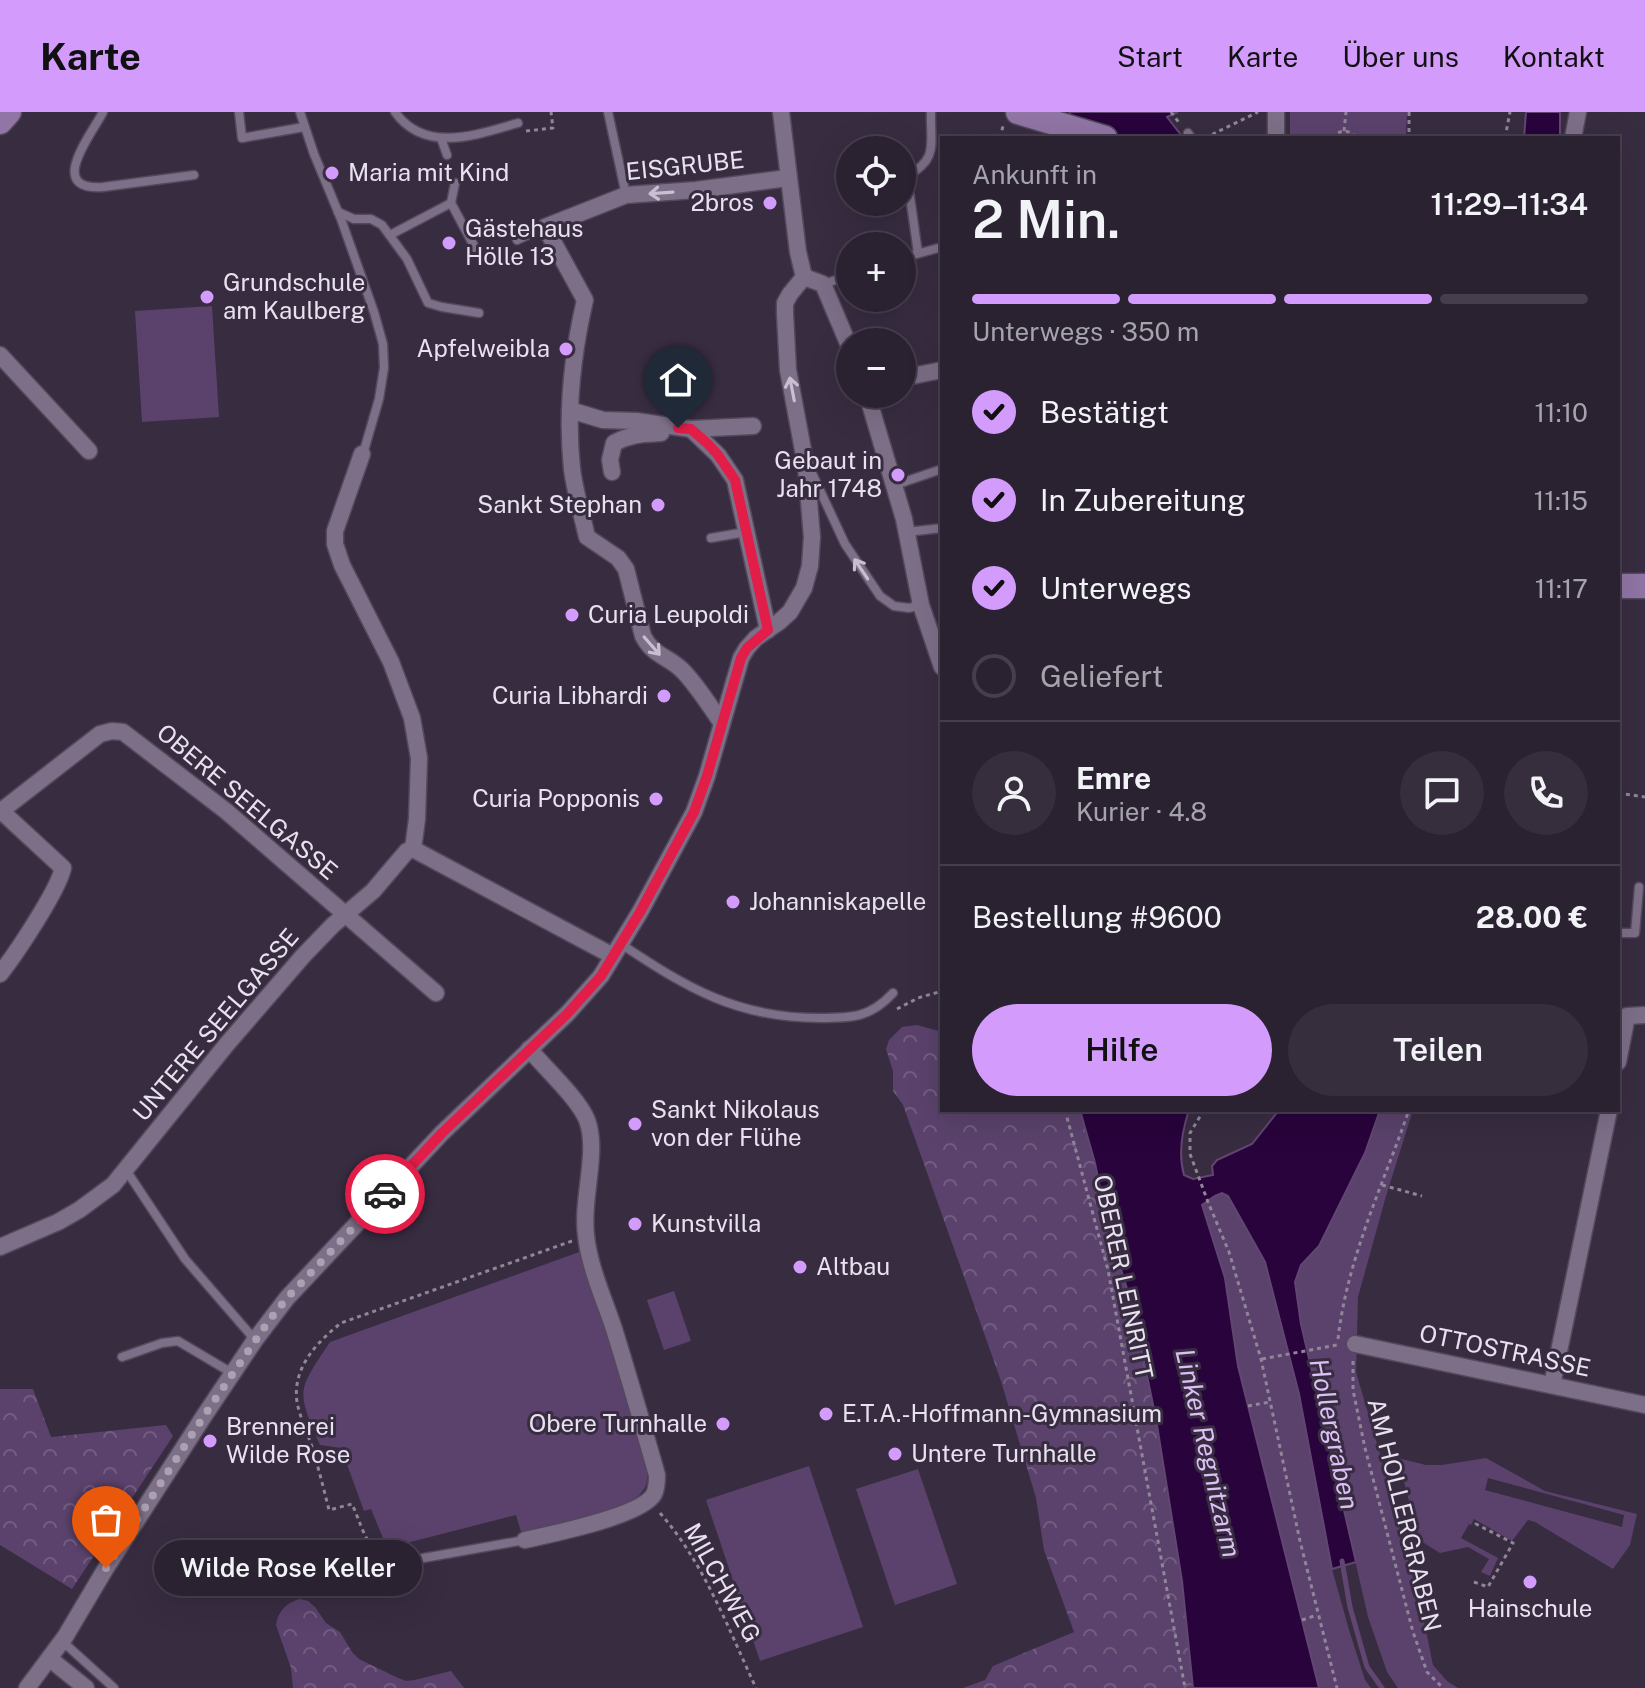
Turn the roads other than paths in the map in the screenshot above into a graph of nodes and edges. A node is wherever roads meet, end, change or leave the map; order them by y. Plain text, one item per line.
1 (9, 112) edge
2 (103, 112) edge
3 (239, 112) edge
4 (300, 112) edge
5 (395, 112) edge
6 (608, 112) edge
7 (781, 112) edge
8 (931, 112) edge
9 (1276, 112) edge
10 (1578, 112) edge
11 (1049, 118) edge
12 (1010, 120) edge
13 (0, 122) edge
14 (518, 123) road end
15 (304, 127) junction
16 (1099, 136) edge
17 (1276, 136) edge
18 (1573, 136) edge
19 (441, 138) junction
20 (940, 152) edge
21 (931, 153) junction
22 (447, 155) dead end
23 (194, 175) dead end
24 (788, 178) junction
25 (455, 183) dead end
26 (626, 195) junction
27 (451, 203) junction
28 (339, 215) junction
29 (545, 227) junction
30 (390, 235) junction
31 (517, 240) dead end
32 (940, 248) edge
33 (491, 252) dead end
34 (918, 253) joint
35 (804, 277) junction
36 (836, 280) edge
37 (823, 284) junction
38 (479, 313) dead end
39 (842, 328) edge
40 (0, 355) edge
41 (940, 370) edge
42 (916, 375) edge
43 (871, 408) edge
44 (570, 410) junction
45 (753, 426) dead end
46 (685, 428) junction
47 (89, 451) dead end
48 (362, 454) joint
49 (806, 466) junction
50 (940, 470) edge
51 (612, 472) dead end
52 (895, 485) junction
53 (940, 528) edge
54 (747, 532) junction
55 (907, 532) junction
56 (711, 538) dead end
57 (1620, 586) edge
58 (1645, 586) edge
59 (921, 605) junction
60 (768, 630) junction
61 (940, 661) edge
62 (721, 722) junction
63 (0, 810) edge
64 (413, 849) junction
65 (1639, 887) dead end
66 (346, 913) junction
67 (1620, 933) edge
68 (617, 950) junction
69 (0, 974) edge
70 (436, 993) dead end
71 (893, 993) dead end
72 (1645, 1015) edge
73 (1622, 1016) edge
74 (1620, 1039) edge
75 (529, 1049) junction
76 (1609, 1112) edge
77 (126, 1170) junction
78 (0, 1247) edge
79 (255, 1340) junction
80 (1355, 1344) road end
81 (122, 1357) dead end
82 (232, 1373) junction
83 (1552, 1385) junction
84 (1645, 1405) edge
85 (525, 1540) joint
86 (401, 1562) road end
87 (62, 1641) junction
88 (50, 1659) junction
89 (27, 1688) edge
90 (86, 1688) edge
91 (114, 1688) edge

1 - 13 street
2 - 23 lane
3 - 15 lane
4 - 15 lane
5 - 19 lane
6 - 26 lane
7 - 24 street
8 - 21 lane
9 - 17 street
10 - 18 street
11 - 12 street
11 - 16 street
14 - 19 lane
15 - 28 lane
19 - 22 lane
20 - 21 lane
21 - 34 lane
24 -> 26 street, EISGRUBE
24 - 35 street
25 - 27 lane
26 - 29 street, EISGRUBE
27 - 30 lane
27 - 33 lane
28 - 30 lane
28 - 48 lane
29 - 31 lane, EISGRUBE
29 - 44 street
30 - 38 lane
32 - 34 lane
35 - 37 street
49 -> 35 street
36 - 37 lane
37 - 39 street
40 - 47 street
41 - 42 street
43 - 52 street
44 - 46 street
44 -> 62 street
45 - 46 street
46 - 51 street
46 - 54 street
48 - 64 street
59 -> 49 lane
49 - 60 street
50 - 52 lane
52 - 55 street
53 - 55 lane
54 - 56 lane
54 - 60 street
55 - 59 street
57 - 58 street
59 - 61 street
60 - 62 street
62 - 68 street
63 - 66 street, OBERE SEELGASSE
63 - 69 street
64 - 66 street, UNTERE SEELGASSE
64 - 68 street
65 - 67 lane
66 - 70 street
66 - 77 street, UNTERE SEELGASSE
68 - 71 lane
68 - 75 street
72 - 73 street
73 - 74 street
75 - 79 street
75 - 85 street
76 - 83 street
77 - 78 street, UNTERE SEELGASSE
77 - 79 lane
79 - 82 street
80 - 83 street, OTTOSTRASSE
81 - 82 lane
82 - 87 street
83 - 84 street, OTTOSTRASSE
85 - 86 lane
87 - 88 street
87 - 91 lane
88 - 89 street
88 - 90 street

